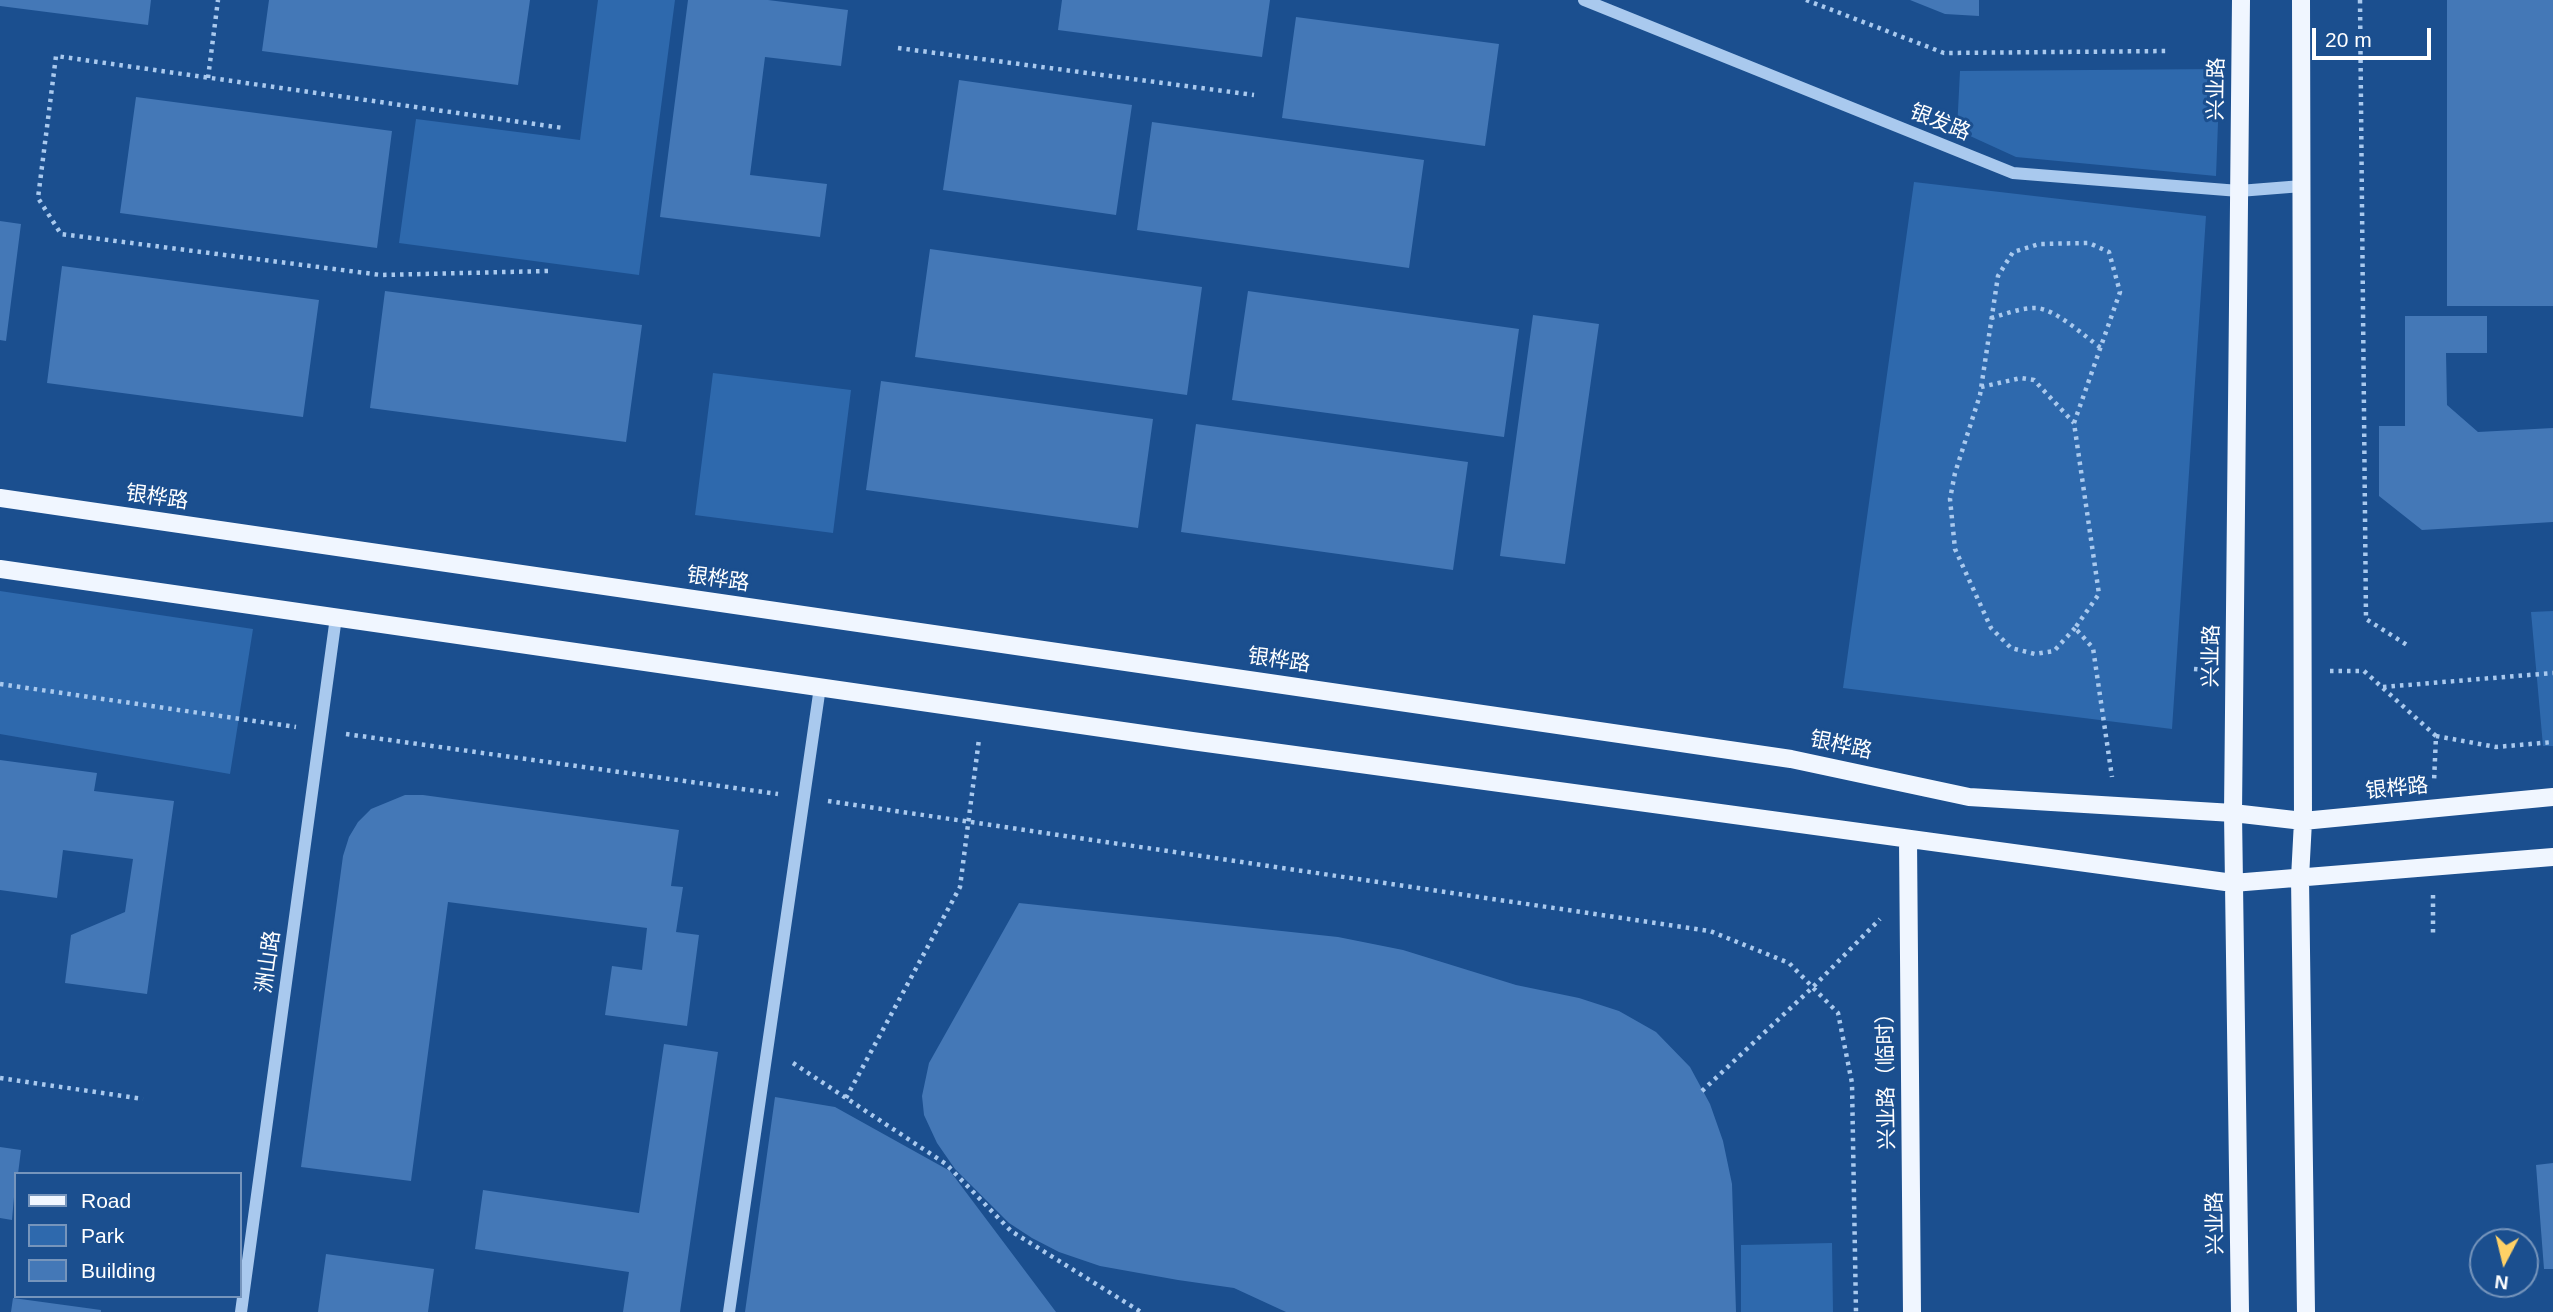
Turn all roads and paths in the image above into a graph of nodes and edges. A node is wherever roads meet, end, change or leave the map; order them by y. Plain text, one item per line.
1 (218, 0) edge
2 (1584, 0) edge
3 (1806, 0) edge
4 (2241, 0) edge
5 (2301, 0) edge
6 (2360, 0) edge
7 (898, 48) dead end
8 (2169, 51) dead end
9 (208, 78) junction
10 (1254, 95) dead end
11 (563, 128) dead end
12 (2302, 186) junction
13 (2239, 191) junction
14 (548, 271) dead end
15 (1991, 318) junction
16 (2101, 348) junction
17 (1981, 387) junction
18 (2074, 423) junction
19 (0, 498) edge
20 (0, 569) edge
21 (336, 617) junction
22 (2075, 628) junction
23 (2407, 645) dead end
24 (2194, 669) dead end
25 (2234, 670) junction
26 (2302, 670) junction
27 (2553, 673) edge
28 (0, 684) edge
29 (820, 687) junction
30 (2383, 687) junction
31 (983, 711) junction
32 (320, 730) junction
33 (2436, 736) junction
34 (2553, 742) edge
35 (804, 797) junction
36 (2553, 797) edge
37 (2116, 806) junction
38 (2432, 808) junction
39 (2233, 813) junction
40 (968, 820) junction
41 (2303, 821) junction
42 (1908, 839) junction
43 (2553, 857) edge
44 (2432, 867) junction
45 (2300, 878) junction
46 (2233, 883) junction
47 (1889, 910) dead end
48 (2433, 933) dead end
49 (1813, 987) junction
50 (767, 1046) junction
51 (0, 1078) edge
52 (1702, 1091) dead end
53 (846, 1098) junction
54 (142, 1099) dead end
55 (241, 1312) edge
56 (729, 1312) edge
57 (1141, 1312) edge
58 (1856, 1312) edge
59 (1912, 1312) edge
60 (2240, 1312) edge
61 (2306, 1312) edge

1 - 9 path
2 - 13 street, 银发路
3 - 8 path
4 - 13 main road, 兴业路
5 - 12 main road
6 - 23 path
7 - 10 path
9 - 11 path
9 - 14 path
12 - 13 street, 银发路
12 - 26 main road
13 - 25 main road, 兴业路
15 - 16 path
15 - 16 path
15 - 17 path
16 - 18 path
17 - 18 path
17 - 22 path
18 - 22 path
19 - 37 main road, 银桦路
20 - 21 main road
21 - 29 main road
21 - 32 street, 洲山路
22 - 37 path
24 - 25 path
25 - 39 main road, 兴业路
26 - 30 path
26 - 41 main road
27 - 30 path
28 - 32 path
29 - 31 main road
29 - 35 street
30 - 33 path
31 - 40 path
31 - 42 main road
32 - 35 path
32 - 55 street, 洲山路
33 - 34 path
33 - 38 path
35 - 40 path
35 - 50 street
36 - 38 main road, 银桦路
37 - 39 main road, 银桦路
38 - 41 main road, 银桦路
39 - 41 main road, 银桦路
39 - 46 main road, 兴业路
40 - 49 path
40 - 53 path
41 - 45 main road
42 - 46 main road
42 - 59 main road, 兴业路（临时）
43 - 44 main road
44 - 45 main road
44 - 48 path
45 - 46 main road
45 - 61 main road
46 - 60 main road, 兴业路
47 - 49 path
49 - 52 path
49 - 58 path
50 - 53 path
50 - 56 street
51 - 54 path
53 - 57 path

